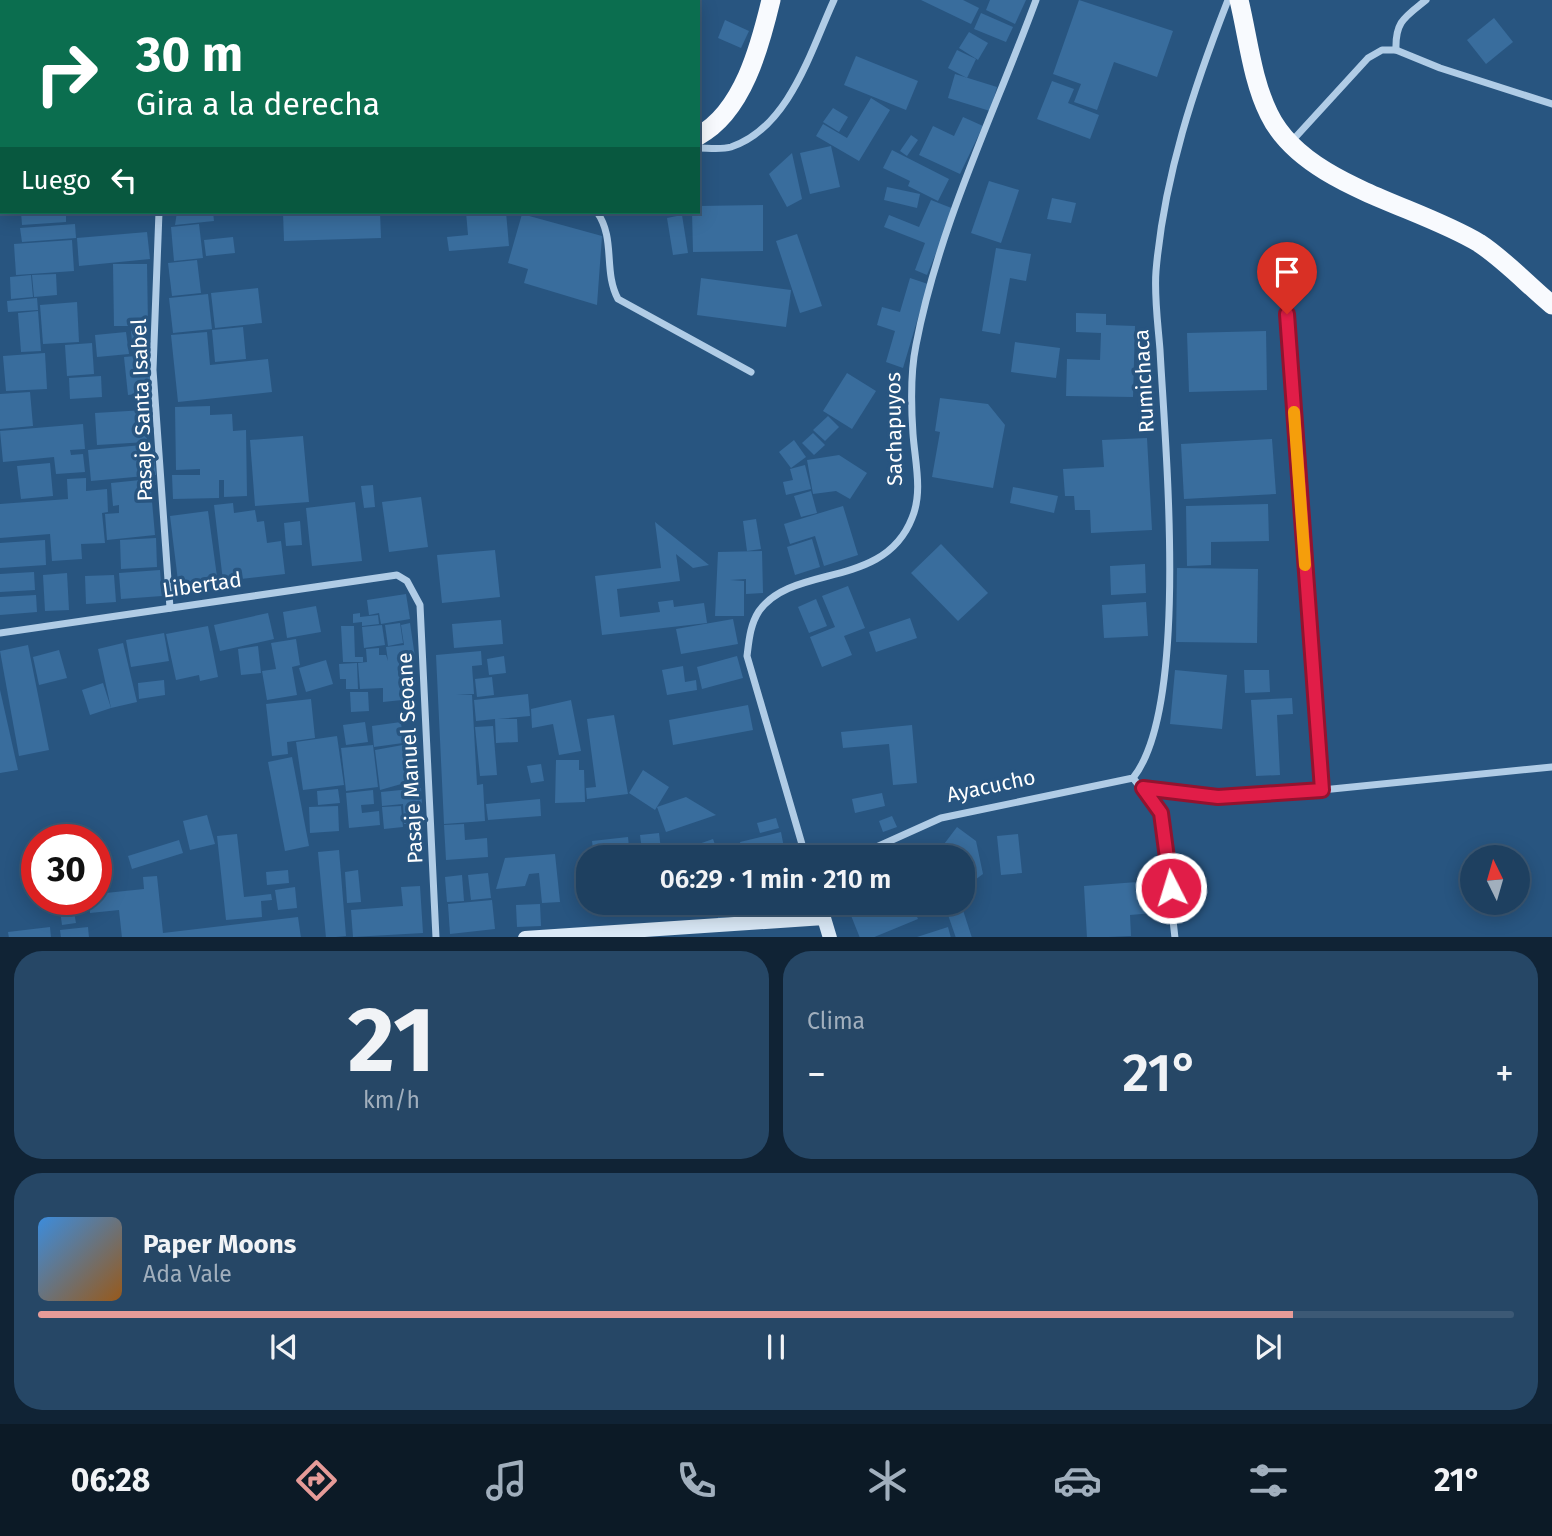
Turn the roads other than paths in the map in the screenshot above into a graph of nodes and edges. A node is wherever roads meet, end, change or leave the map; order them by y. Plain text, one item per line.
1 (771, 0) edge
2 (834, 0) edge
3 (1036, 0) edge
4 (1228, 0) edge
5 (1239, 0) edge
6 (1426, 0) edge
7 (1396, 50) junction
8 (1552, 94) edge
9 (1548, 102) edge
10 (700, 135) edge
11 (1289, 144) junction
12 (700, 148) edge
13 (159, 214) edge
14 (598, 214) edge
15 (1552, 306) edge
16 (1287, 314) dead end
17 (751, 372) dead end
18 (407, 581) joint
19 (170, 608) junction
20 (0, 633) edge
21 (1552, 766) edge
22 (1132, 778) junction
23 (1143, 788) junction
24 (1322, 790) junction
25 (802, 845) edge
26 (881, 845) edge
27 (823, 915) edge
28 (824, 918) junction
29 (436, 937) edge
30 (526, 937) edge
31 (830, 937) edge
32 (1175, 937) edge

1 - 10 highway
2 - 12 street
3 - 25 street, Sachapuyos
4 - 22 street, Rumichaca
5 - 11 highway
6 - 7 street
7 - 9 street
7 - 11 street
8 - 9 street
11 - 15 highway
13 - 19 street, Pasaje Santa Isabel
14 - 17 street
16 - 24 street
18 - 19 street, Libertad
18 - 29 street, Pasaje Manuel Seoane
19 - 20 street, Libertad
21 - 24 street
22 - 23 street
22 - 26 street, Ayacucho
23 - 24 street
23 - 32 street
27 - 28 street
28 - 30 main road
28 - 31 main road

